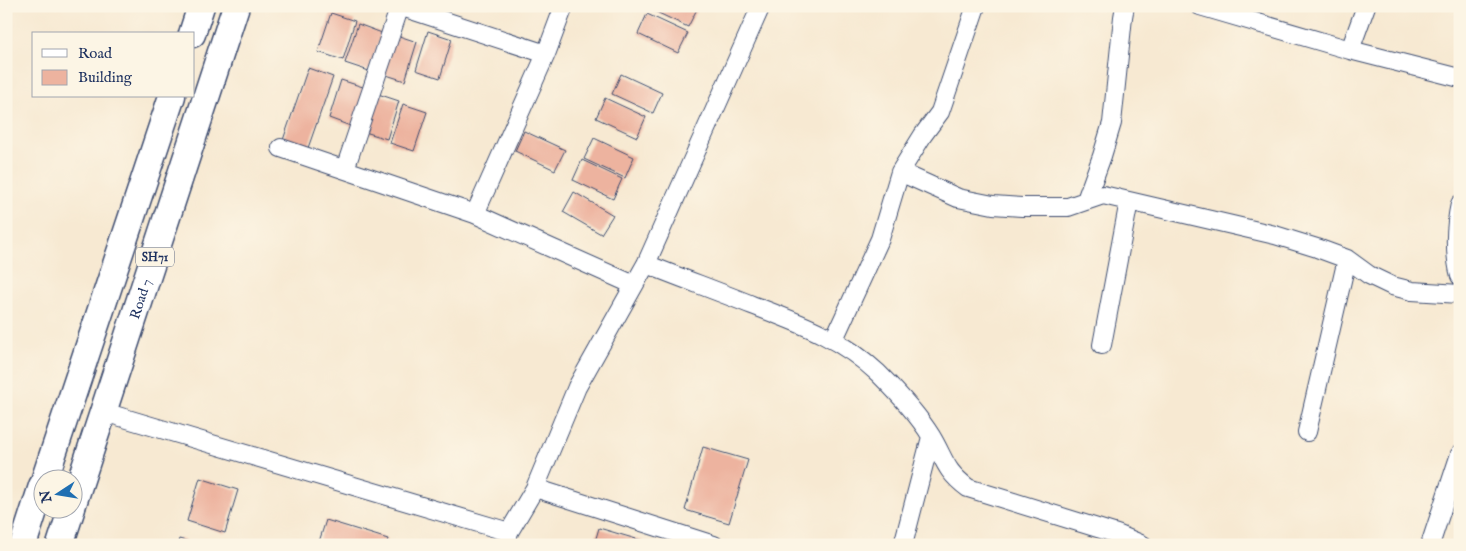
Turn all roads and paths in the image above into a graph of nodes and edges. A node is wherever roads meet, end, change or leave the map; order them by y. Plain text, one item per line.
1 (202, 6) edge
2 (236, 6) edge
3 (400, 6) edge
4 (564, 6) edge
5 (761, 6) edge
6 (976, 6) edge
7 (1125, 6) edge
8 (1200, 6) edge
9 (1366, 6) edge
10 (193, 32) edge
11 (1350, 50) junction
12 (546, 54) junction
13 (1460, 78) edge
14 (171, 98) edge
15 (281, 148) dead end
16 (345, 169) junction
17 (900, 172) junction
18 (1086, 200) junction
19 (1129, 201) junction
20 (1460, 204) edge
21 (475, 214) junction
22 (1346, 259) junction
23 (646, 264) junction
24 (1460, 276) edge
25 (634, 285) junction
26 (1460, 294) edge
27 (834, 339) junction
28 (1102, 345) dead end
29 (104, 412) junction
30 (1307, 432) dead end
31 (931, 437) junction
32 (1460, 454) edge
33 (48, 468) edge
34 (82, 478) edge
35 (535, 488) junction
36 (32, 517) edge
37 (69, 518) edge
38 (507, 538) edge
39 (23, 545) edge
40 (60, 545) edge
41 (714, 545) edge
42 (903, 545) edge
43 (1143, 545) edge
44 (1430, 545) edge

1 - 10 main road
2 - 29 main road, Road 7 / SH71
3 - 12 street
3 - 16 street
4 - 12 street
5 - 23 street
6 - 17 street
7 - 18 street
8 - 11 street
9 - 11 street
11 - 13 street
12 - 21 street
14 - 33 main road, SH71
15 - 16 street
16 - 21 street
17 - 18 street
17 - 27 street
18 - 19 street
19 - 22 street
19 - 28 street
20 - 24 street
21 - 25 street
22 - 26 street
22 - 30 street
23 - 25 street
23 - 27 street
25 - 35 street
27 - 31 street
29 - 34 main road, Road 7 / SH71
29 - 38 street
31 - 42 street
31 - 43 street
32 - 44 street
35 - 38 street
35 - 41 street
36 - 39 main road
37 - 40 main road, Road 7 / SH71

